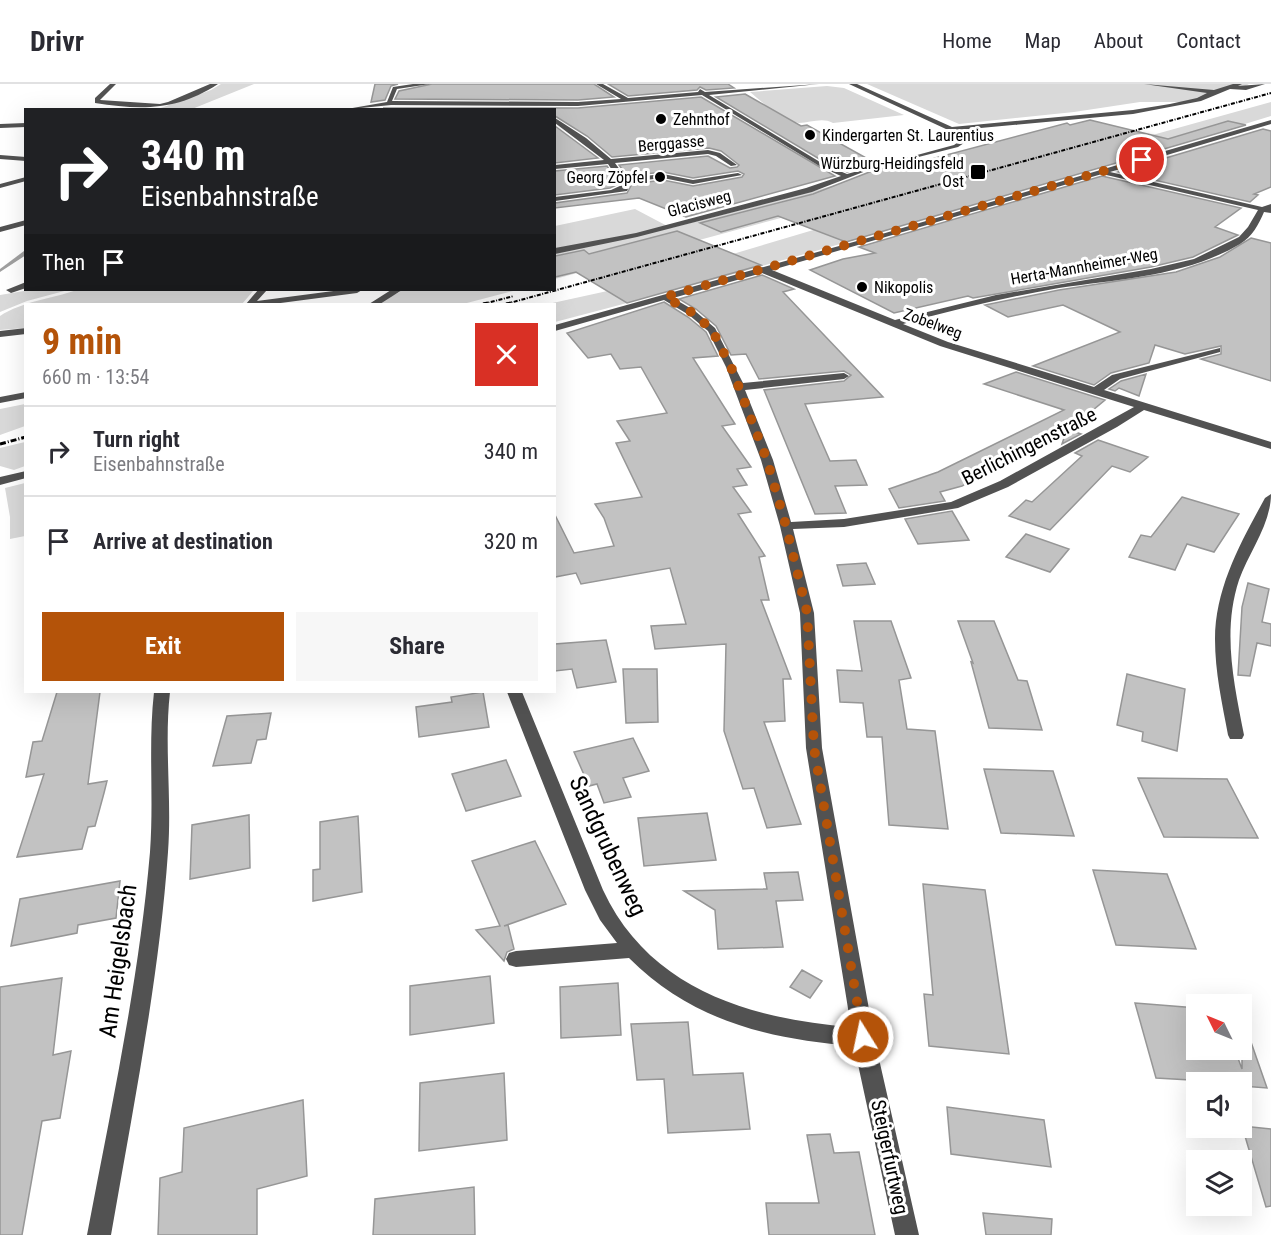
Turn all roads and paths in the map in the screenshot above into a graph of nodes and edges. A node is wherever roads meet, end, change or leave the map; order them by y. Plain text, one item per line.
1 (113, 84) edge
2 (215, 84) edge
3 (427, 84) edge
4 (599, 84) edge
5 (816, 84) edge
6 (852, 84) edge
7 (1147, 84) edge
8 (1239, 84) edge
9 (1262, 84) edge
10 (693, 87) dead end
11 (1232, 88) junction
12 (1214, 92) junction
13 (703, 93) junction
14 (626, 99) junction
15 (391, 103) junction
16 (162, 106) junction
17 (543, 107) edge
18 (152, 108) edge
19 (357, 108) edge
20 (24, 119) edge
21 (0, 120) edge
22 (556, 121) edge
23 (1271, 122) edge
24 (24, 125) edge
25 (0, 126) edge
26 (953, 129) junction
27 (0, 158) edge
28 (24, 159) edge
29 (608, 162) junction
30 (732, 165) dead end
31 (556, 167) edge
32 (1101, 172) junction
33 (738, 175) dead end
34 (847, 176) junction
35 (24, 180) edge
36 (625, 180) junction
37 (0, 186) edge
38 (556, 199) edge
39 (1268, 209) edge
40 (24, 223) edge
41 (0, 230) edge
42 (556, 251) edge
43 (763, 270) junction
44 (24, 285) edge
45 (10, 290) dead end
46 (261, 291) edge
47 (350, 291) edge
48 (395, 291) edge
49 (665, 297) junction
50 (251, 303) edge
51 (264, 303) edge
52 (376, 303) edge
53 (894, 324) junction
54 (556, 328) edge
55 (24, 331) edge
56 (0, 334) edge
57 (1216, 350) dead end
58 (844, 376) dead end
59 (739, 387) junction
60 (1096, 391) junction
61 (24, 395) edge
62 (0, 400) edge
63 (1141, 406) junction
64 (1271, 446) edge
65 (24, 475) edge
66 (0, 481) edge
67 (1271, 498) edge
68 (786, 526) junction
69 (162, 693) edge
70 (515, 693) edge
71 (1236, 735) dead end
72 (632, 950) junction
73 (516, 959) dead end
74 (863, 1037) junction
75 (99, 1235) edge
76 (907, 1235) edge

1 - 16 street
2 - 16 street
3 - 15 street
4 - 14 street
5 - 13 street
6 - 26 street
7 - 12 street
8 - 11 street
9 - 11 street
10 - 13 street
11 - 12 street
12 - 26 street
13 - 14 street
13 - 34 street
14 - 17 street
15 - 17 street
15 - 19 street
16 - 18 street
20 - 21 street
22 - 29 street
23 - 32 street
24 - 25 street
26 - 34 street, Glacisweg
27 - 28 street
29 - 30 street, Berggasse
29 - 31 street, Berggasse
29 - 36 street
32 - 39 street
32 - 43 street
33 - 36 street
34 - 42 street, Glacisweg
35 - 37 street
36 - 38 street
39 - 53 street, Herta-Mannheimer-Weg
40 - 41 street
43 - 49 street
43 - 53 street, Zobelweg
44 - 45 street
46 - 50 street
47 - 51 street
48 - 52 street
49 - 54 street
49 - 59 street, Steigerfurtweg
53 - 60 street, Zobelweg
55 - 56 street
57 - 60 street
58 - 59 street
59 - 68 street, Steigerfurtweg
60 - 63 street, Zobelweg
61 - 62 street
63 - 64 street, Zobelweg
63 - 68 street, Berlichingenstraße
65 - 66 street
67 - 71 street
68 - 74 street, Steigerfurtweg
69 - 75 street, Am Heigelsbach
70 - 72 street, Sandgrubenweg
72 - 73 street
72 - 74 street, Sandgrubenweg
74 - 76 street, Steigerfurtweg

